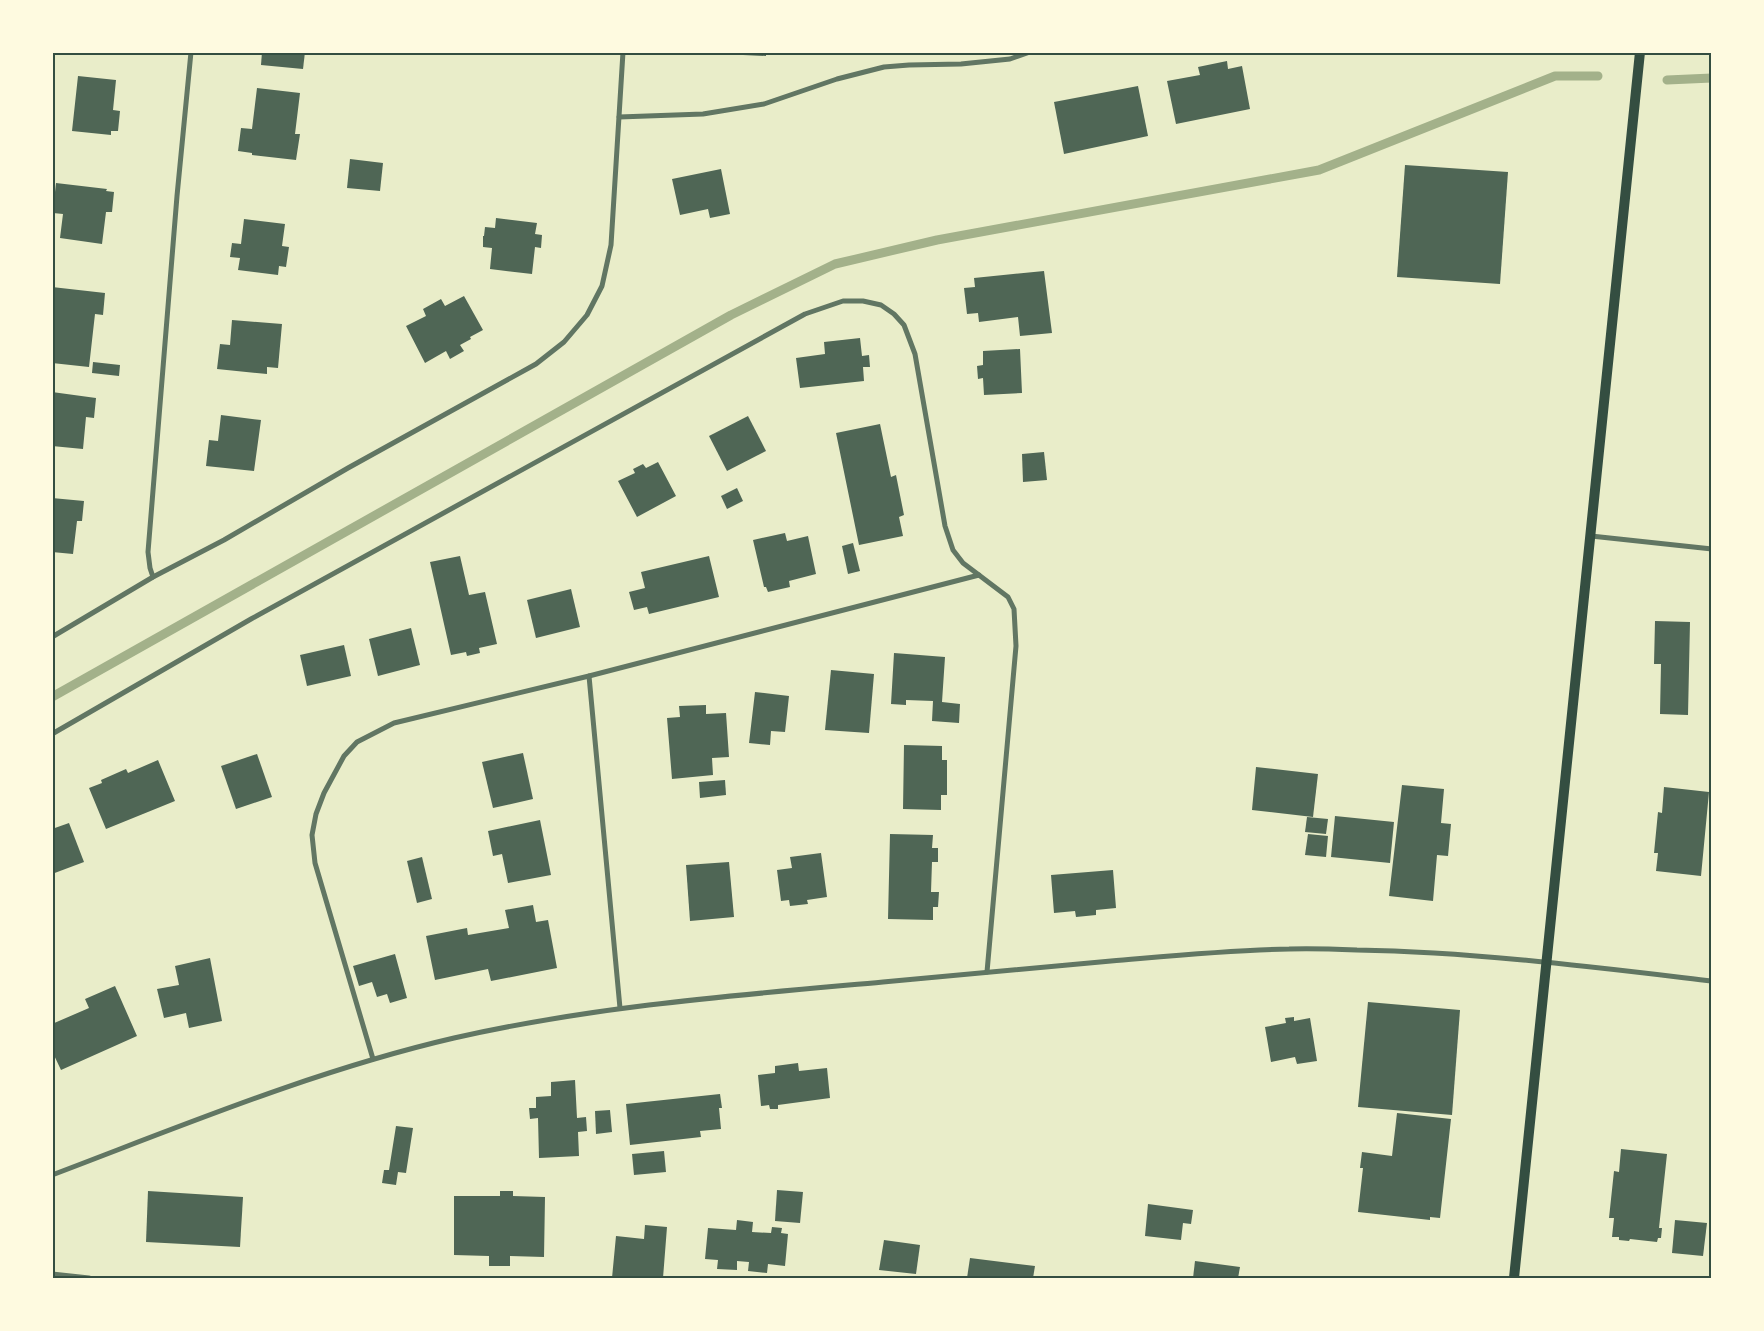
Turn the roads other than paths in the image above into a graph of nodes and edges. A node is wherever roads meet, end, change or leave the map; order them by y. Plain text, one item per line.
1 (191, 52) edge
2 (623, 52) edge
3 (1030, 52) edge
4 (1640, 52) edge
5 (619, 117) junction
6 (1590, 536) junction
7 (1712, 549) edge
8 (979, 575) junction
9 (153, 577) junction
10 (52, 637) edge
11 (589, 676) junction
12 (52, 734) edge
13 (1546, 962) junction
14 (987, 972) junction
15 (1712, 981) edge
16 (620, 1008) junction
17 (373, 1059) junction
18 (52, 1175) edge
19 (52, 1274) edge
20 (89, 1278) edge
21 (1514, 1278) edge

1 - 9 street
2 - 5 street
3 - 5 street
4 - 6 main road
5 - 9 street
6 - 7 street
6 - 13 main road
8 - 11 street
8 - 12 street
8 - 14 street
9 - 10 street
11 - 16 street
11 - 17 street
13 - 14 street
13 - 15 street
13 - 21 main road
14 - 16 street
16 - 17 street
17 - 18 street
19 - 20 street

